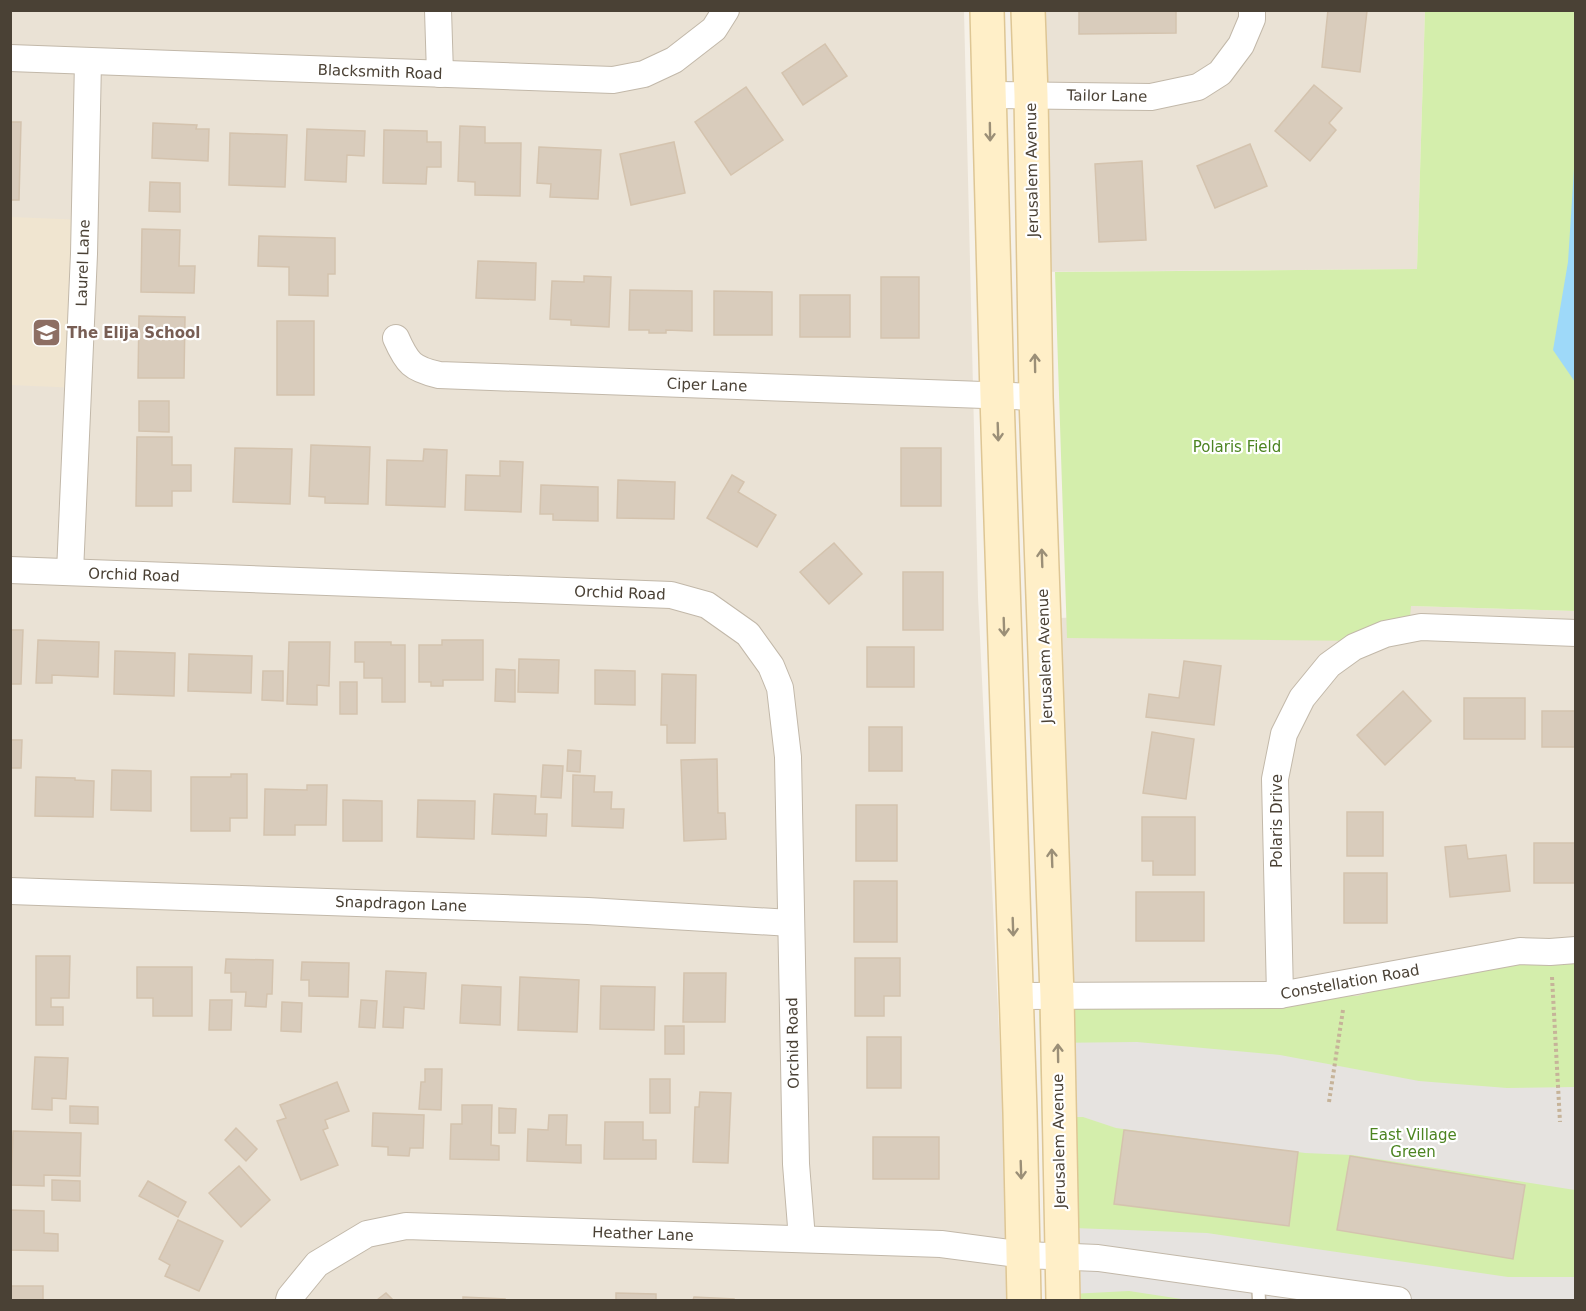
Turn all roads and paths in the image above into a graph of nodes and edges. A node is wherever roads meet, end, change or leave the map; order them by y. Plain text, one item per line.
1 (438, 10) edge
2 (726, 10) edge
3 (987, 10) edge
4 (1028, 10) edge
5 (1252, 10) edge
6 (10, 58) edge
7 (88, 61) junction
8 (440, 74) junction
9 (990, 94) junction
10 (1031, 95) junction
11 (396, 338) dead end
12 (997, 396) junction
13 (1036, 397) junction
14 (10, 570) edge
15 (70, 573) junction
16 (1575, 633) edge
17 (10, 891) edge
18 (791, 923) junction
19 (1575, 950) edge
20 (1550, 952) junction
21 (1347, 983) junction
22 (1280, 995) junction
23 (1015, 996) junction
24 (1057, 996) junction
25 (1329, 1102) dead end
26 (1560, 1122) dead end
27 (802, 1239) junction
28 (1024, 1255) junction
29 (1061, 1257) junction
30 (1259, 1291) edge
31 (289, 1300) edge
32 (1024, 1300) edge
33 (1063, 1300) edge
34 (1398, 1300) edge

1 - 8 street
2 - 8 street, Blacksmith Road
3 - 9 main road
4 - 10 main road, Jerusalem Avenue
5 - 10 street, Tailor Lane
6 - 7 street, Blacksmith Road
7 - 8 street, Blacksmith Road
7 - 15 street, Laurel Lane
9 - 10 street, Tailor Lane
9 -> 12 main road
13 -> 10 main road, Jerusalem Avenue
11 - 12 street, Ciper Lane
12 - 13 street, Ciper Lane
12 -> 23 main road
24 -> 13 main road, Jerusalem Avenue
14 - 15 street, Orchid Road
15 - 18 street, Orchid Road
16 - 22 street, Polaris Drive
17 - 18 street, Snapdragon Lane
18 - 27 street, Orchid Road
19 - 20 street, Constellation Road
20 - 21 street, Constellation Road
20 - 26 path
21 - 22 street, Constellation Road
21 - 25 path
22 - 24 street, Constellation Road
23 - 24 street, Constellation Road
23 -> 28 main road
29 -> 24 main road, Jerusalem Avenue
27 - 28 street, Heather Lane
27 - 31 street, Heather Lane
28 - 29 street
28 - 32 main road
29 - 30 street
29 - 33 main road, Jerusalem Avenue
30 - 34 street

